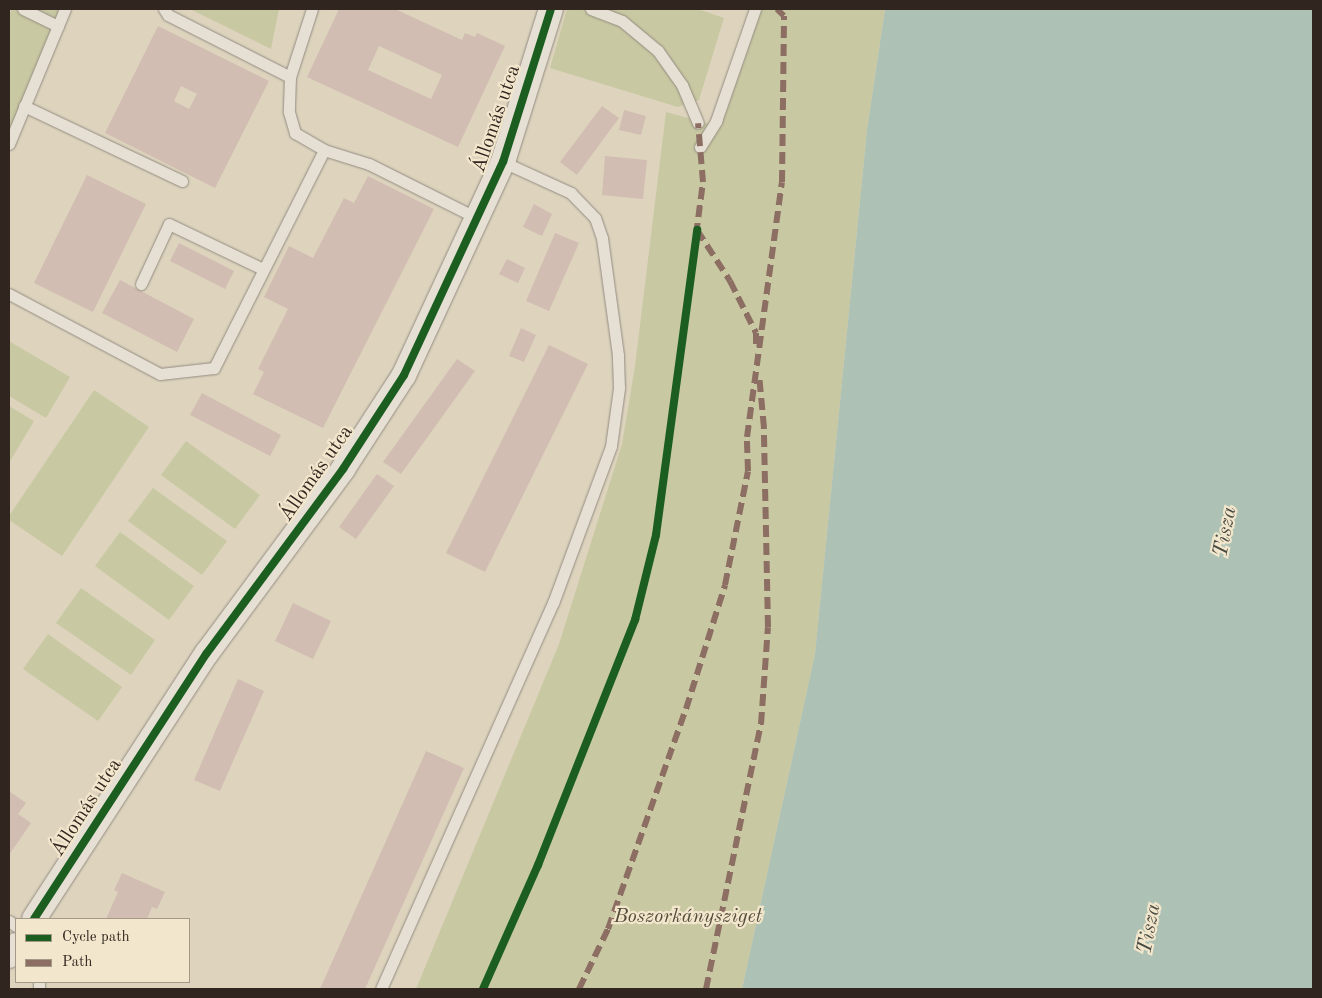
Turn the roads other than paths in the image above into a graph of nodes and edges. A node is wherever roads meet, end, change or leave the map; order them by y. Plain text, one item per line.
1 (23, 9) edge
2 (64, 9) edge
3 (164, 9) edge
4 (312, 9) edge
5 (550, 9) edge
6 (591, 9) edge
7 (755, 9) edge
8 (58, 26) junction
9 (290, 76) junction
10 (24, 106) junction
11 (698, 123) dead end
12 (9, 144) edge
13 (700, 147) dead end
14 (324, 150) junction
15 (503, 162) junction
16 (182, 181) dead end
17 (477, 218) junction
18 (263, 269) junction
19 (141, 284) dead end
20 (9, 294) edge
21 (48, 908) edge
22 (35, 918) edge
23 (381, 989) edge

1 - 8 lane
2 - 8 lane
3 - 9 lane
4 - 9 lane
5 - 15 street, Állomás utca
6 - 11 lane
7 - 13 lane
8 - 10 lane
9 - 14 lane
10 - 12 lane
10 - 16 lane
14 - 17 lane
14 - 18 lane
15 - 17 street, Állomás utca
15 - 23 lane
17 - 21 street, Állomás utca
18 - 19 lane
18 - 20 lane
21 - 22 street, Állomás utca

